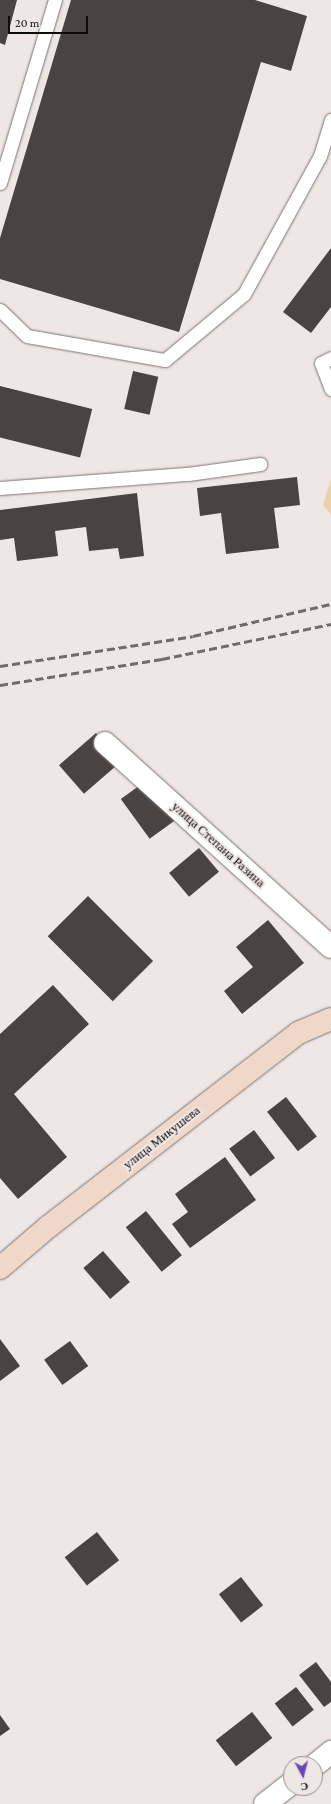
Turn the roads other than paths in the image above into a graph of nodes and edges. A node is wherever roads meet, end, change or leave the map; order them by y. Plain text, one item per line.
1 (55, 0) edge
2 (331, 120) edge
3 (0, 184) edge
4 (0, 310) edge
5 (331, 358) edge
6 (331, 389) edge
7 (260, 464) dead end
8 (0, 488) edge
9 (104, 743) dead end
10 (331, 947) edge
11 (331, 1019) edge
12 (0, 1268) edge
13 (331, 1752) edge
14 (323, 1758) edge
15 (283, 1790) edge
16 (265, 1804) edge

1 - 3 lane
2 - 4 lane
5 - 6 lane
7 - 8 lane
9 - 10 street, улица Степана Разина
11 - 12 street, улица Микушева
13 - 14 street
15 - 16 street

